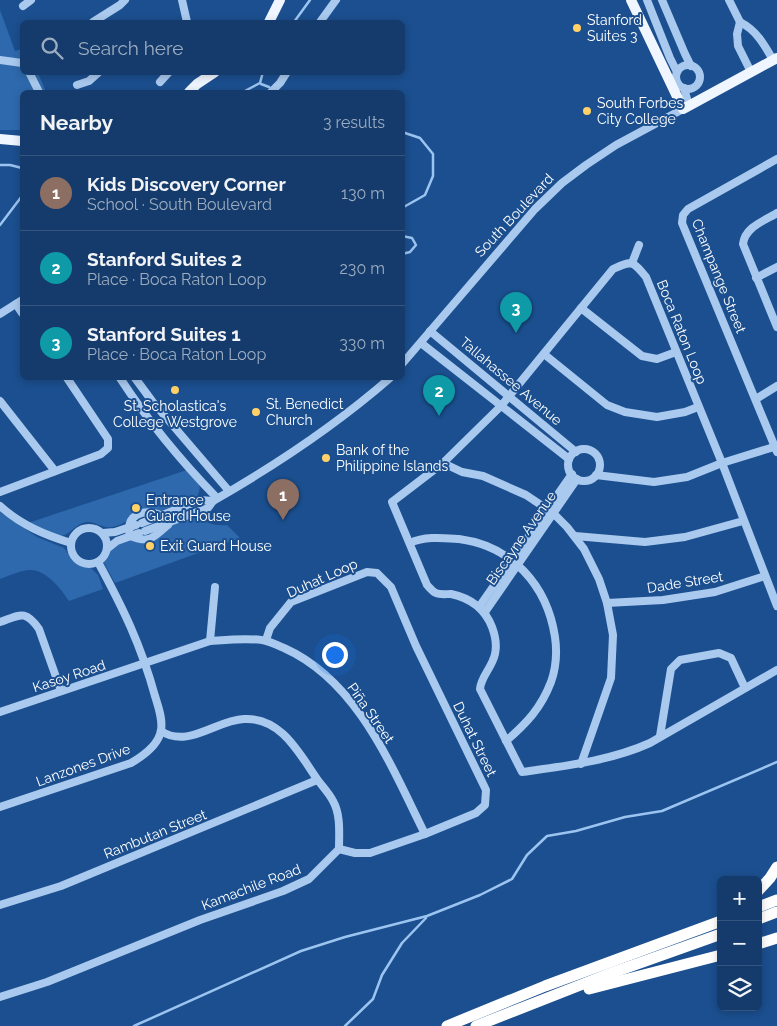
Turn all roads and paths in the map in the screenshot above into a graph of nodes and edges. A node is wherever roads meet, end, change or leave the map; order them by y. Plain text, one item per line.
1 (31, 0) edge
2 (125, 0) edge
3 (182, 0) edge
4 (280, 0) edge
5 (336, 0) edge
6 (631, 0) edge
7 (646, 0) edge
8 (662, 0) edge
9 (729, 0) edge
10 (23, 6) dead end
11 (106, 19) edge
12 (187, 20) edge
13 (270, 20) edge
14 (321, 20) edge
15 (740, 22) junction
16 (775, 59) edge
17 (0, 60) edge
18 (20, 63) edge
19 (691, 66) junction
20 (678, 72) junction
21 (751, 72) junction
22 (30, 75) edge
23 (95, 75) edge
24 (166, 75) edge
25 (211, 75) edge
26 (285, 75) edge
27 (160, 82) dead end
28 (699, 82) junction
29 (77, 84) dead end
30 (684, 88) junction
31 (38, 90) edge
32 (191, 90) edge
33 (273, 90) edge
34 (713, 92) junction
35 (686, 108) junction
36 (0, 139) edge
37 (20, 141) edge
38 (777, 159) edge
39 (777, 213) edge
40 (639, 245) dead end
41 (632, 263) junction
42 (777, 268) edge
43 (756, 278) junction
44 (19, 302) edge
45 (581, 308) junction
46 (0, 314) edge
47 (777, 327) edge
48 (430, 331) junction
49 (421, 343) junction
50 (676, 352) junction
51 (544, 354) junction
52 (405, 361) edge
53 (67, 380) edge
54 (121, 380) edge
55 (136, 380) edge
56 (387, 380) edge
57 (777, 386) edge
58 (509, 397) junction
59 (756, 399) junction
60 (0, 401) edge
61 (501, 406) junction
62 (698, 407) junction
63 (776, 448) edge
64 (576, 452) junction
65 (569, 459) junction
66 (443, 463) junction
67 (722, 463) junction
68 (55, 471) junction
69 (596, 475) junction
70 (575, 477) junction
71 (229, 491) junction
72 (0, 492) edge
73 (215, 500) junction
74 (0, 506) edge
75 (550, 511) junction
76 (161, 515) junction
77 (743, 521) junction
78 (170, 522) junction
79 (134, 528) junction
80 (103, 533) junction
81 (575, 536) junction
82 (70, 543) junction
83 (410, 543) junction
84 (107, 549) junction
85 (98, 562) junction
86 (514, 563) junction
87 (377, 573) joint
88 (765, 576) junction
89 (215, 587) dead end
90 (607, 603) junction
91 (777, 606) edge
92 (482, 610) junction
93 (0, 622) edge
94 (266, 640) junction
95 (210, 642) junction
96 (146, 664) junction
97 (777, 670) edge
98 (745, 688) junction
99 (61, 691) junction
100 (0, 712) edge
101 (161, 731) junction
102 (660, 736) junction
103 (506, 742) junction
104 (581, 764) junction
105 (317, 780) junction
106 (0, 807) edge
107 (425, 834) junction
108 (339, 850) junction
109 (777, 867) edge
110 (762, 887) edge
111 (777, 900) edge
112 (0, 905) edge
113 (762, 906) edge
114 (777, 912) edge
115 (717, 918) edge
116 (762, 918) edge
117 (717, 923) edge
118 (717, 935) edge
119 (682, 936) junction
120 (777, 938) edge
121 (762, 943) edge
122 (717, 956) edge
123 (0, 997) edge
124 (548, 998) junction
125 (446, 1026) edge
126 (476, 1026) edge

1 - 10 street
2 - 11 street
3 - 12 street
4 - 13 main road
5 - 14 street
6 - 35 main road
7 - 20 street
8 - 19 street
9 - 15 street
15 - 16 street
15 - 21 street
16 - 21 main road, South Boulevard
17 - 18 street
19 - 20 street
19 - 28 street
20 - 30 street
21 - 34 main road, South Boulevard
22 - 31 street
23 - 29 street
24 - 27 street
25 - 32 main road
26 - 33 street
28 - 30 street
28 - 34 street
30 - 35 street
34 - 35 main road, South Boulevard
35 - 48 street, South Boulevard
36 - 37 main road
38 - 59 street, Champange Street
39 - 43 street
40 - 41 street
41 - 45 street
41 - 50 street, Boca Raton Loop
42 - 43 street
43 - 47 street
44 - 46 street
45 - 50 street
45 - 51 street
48 - 49 street, South Boulevard
48 - 58 street, Tallahassee Avenue
49 - 52 street, South Boulevard
49 - 61 street, Tallahassee Avenue
50 - 62 street, Boca Raton Loop
51 - 58 street
51 - 62 street
53 - 68 street
54 - 73 street
55 - 71 street
56 - 71 street
57 - 59 street
58 - 61 street
58 - 64 street, Tallahassee Avenue
59 - 63 street, Champange Street
60 - 68 street
61 - 65 street, Tallahassee Avenue
61 - 66 street
62 - 67 street, Boca Raton Loop
63 - 67 street
64 - 65 street
64 - 69 street
65 - 70 street
66 - 75 street
66 - 83 street
67 - 69 street
67 - 77 street, Boca Raton Loop
68 - 72 street
69 - 70 street
70 - 75 street, Biscayne Avenue
71 - 73 street
73 - 76 street
73 - 78 street
74 - 82 street
75 - 81 street
75 - 86 street, Biscayne Avenue
76 - 79 street
76 - 79 street
77 - 81 street
77 - 88 street, Boca Raton Loop
78 - 79 street
78 - 79 street
79 - 80 street
79 - 84 street
80 - 82 street
80 - 84 street
81 - 90 street
82 - 85 street
83 - 86 street
83 - 92 street
84 - 85 street
85 - 96 street
86 - 92 street, Biscayne Avenue
86 - 103 street
87 - 94 street, Duhat Loop
87 - 107 street, Duhat Street
88 - 90 street, Dade Street
88 - 91 street, Boca Raton Loop
89 - 95 street
90 - 104 street
92 - 103 street
93 - 99 street
94 - 95 street, Piña Street
94 - 107 street, Piña Street
95 - 96 street, Piña Street
96 - 99 street, Kasoy Road
96 - 101 street
97 - 98 street
98 - 102 street
98 - 102 street
99 - 100 street, Kasoy Road
101 - 105 street
101 - 106 street, Lanzones Drive
102 - 104 street
103 - 104 street
105 - 108 street
105 - 112 street, Rambutan Street
107 - 108 street, Duhat Street
108 - 123 street, Kamachile Road
109 - 110 highway
111 - 113 highway
114 - 116 highway
115 - 119 highway
117 - 119 highway
118 - 124 highway
119 - 125 highway
120 - 121 highway
122 - 124 highway
124 - 126 highway

